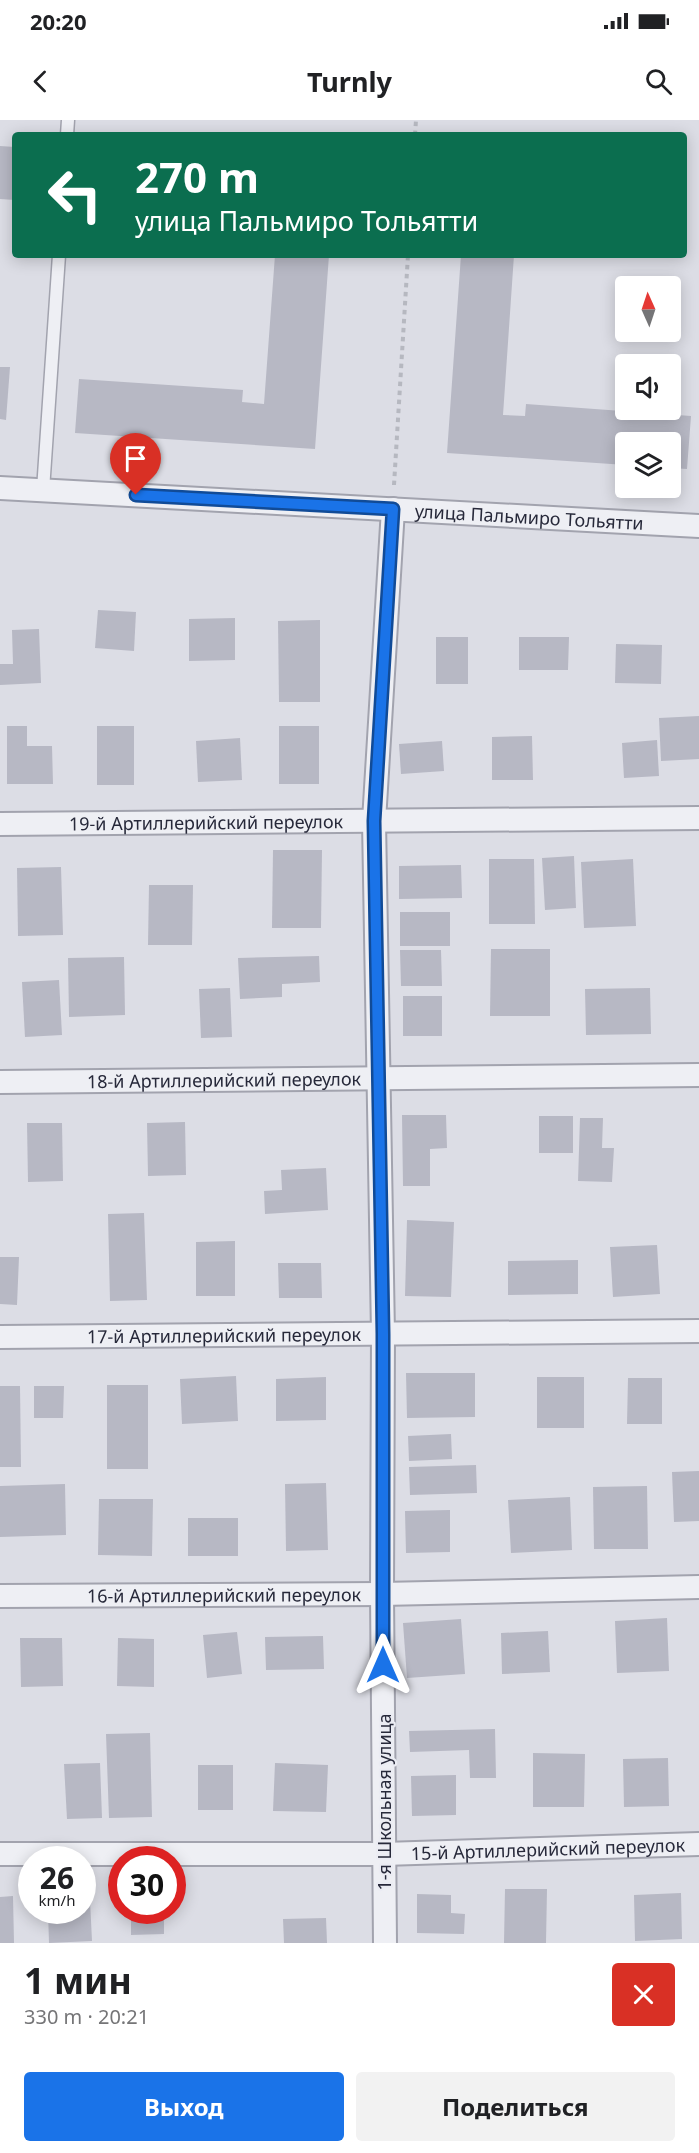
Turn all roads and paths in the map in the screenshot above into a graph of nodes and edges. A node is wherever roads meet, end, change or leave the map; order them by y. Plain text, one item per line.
1 (59, 258) edge
2 (408, 258) edge
3 (0, 488) edge
4 (43, 490) junction
5 (393, 509) junction
6 (699, 526) edge
7 (699, 818) edge
8 (374, 821) junction
9 (0, 824) edge
10 (699, 1075) edge
11 (380, 1079) junction
12 (0, 1082) edge
13 (699, 1331) edge
14 (383, 1334) junction
15 (0, 1337) edge
16 (699, 1587) edge
17 (382, 1594) junction
18 (0, 1596) edge
19 (699, 1844) edge
20 (0, 1854) edge
21 (384, 1854) junction
22 (386, 1943) edge

1 - 4 lane
2 - 5 path
3 - 4 street, улица Пальмиро Тольятти
4 - 5 street, улица Пальмиро Тольятти
5 - 6 street, улица Пальмиро Тольятти
5 - 8 street, 1-я Школьная улица
7 - 8 street, 19-й Артиллерийский переулок
8 - 9 street, 19-й Артиллерийский переулок
8 - 11 street, 1-я Школьная улица
10 - 11 street, 18-й Артиллерийский переулок
11 - 12 street, 18-й Артиллерийский переулок
11 - 14 street, 1-я Школьная улица
13 - 14 street, 17-й Артиллерийский переулок
14 - 15 street, 17-й Артиллерийский переулок
14 - 17 street, 1-я Школьная улица
16 - 17 street, 16-й Артиллерийский переулок
17 - 18 street, 16-й Артиллерийский переулок
17 - 21 street, 1-я Школьная улица
19 - 21 street, 15-й Артиллерийский переулок
20 - 21 street, 15-й Артиллерийский переулок
21 - 22 street, 1-я Школьная улица

